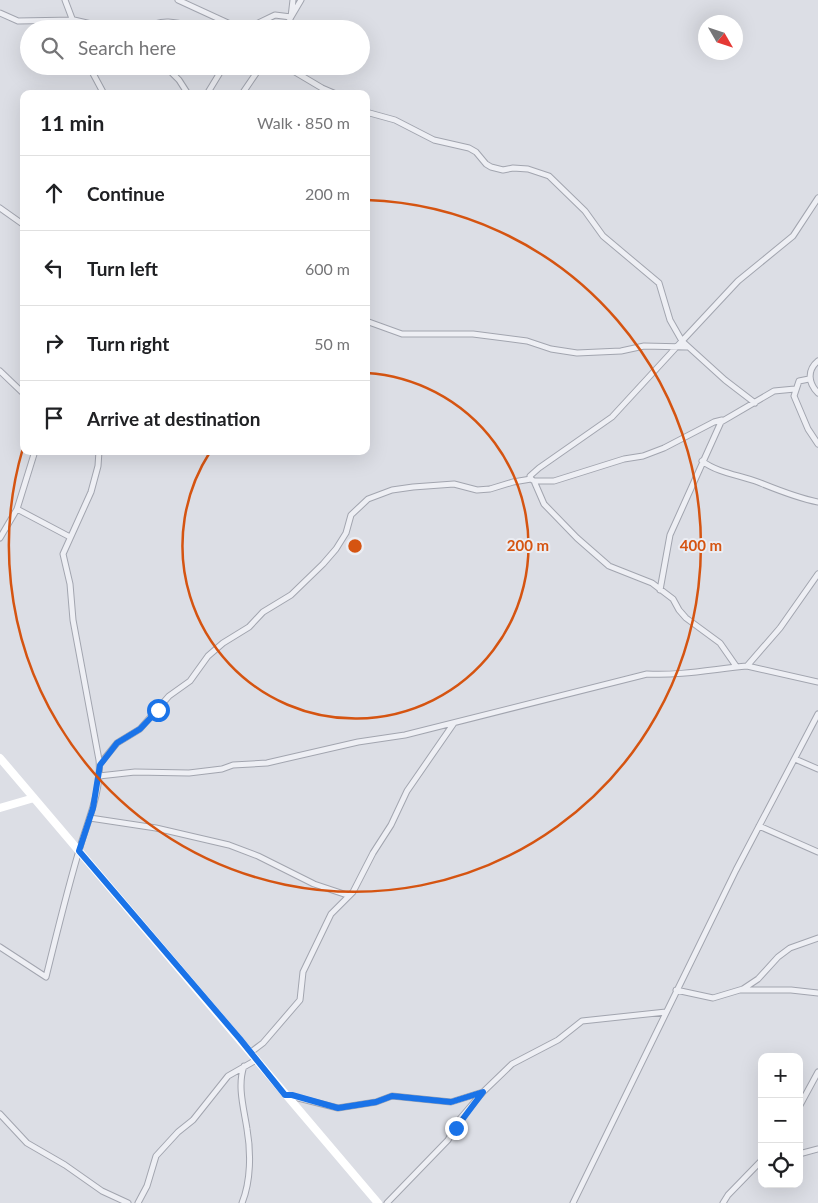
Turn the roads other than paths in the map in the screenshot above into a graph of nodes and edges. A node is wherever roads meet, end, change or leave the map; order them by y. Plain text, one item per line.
1 (65, 0) edge
2 (178, 0) edge
3 (293, 0) edge
4 (301, 0) edge
5 (0, 13) edge
6 (291, 17) junction
7 (74, 20) edge
8 (221, 20) edge
9 (265, 20) edge
10 (290, 20) edge
11 (20, 21) edge
12 (93, 75) edge
13 (174, 75) edge
14 (219, 75) edge
15 (255, 75) edge
16 (300, 75) edge
17 (102, 90) edge
18 (185, 90) edge
19 (209, 90) edge
20 (245, 90) edge
21 (327, 90) edge
22 (370, 113) edge
23 (818, 198) edge
24 (0, 208) edge
25 (20, 222) edge
26 (370, 322) edge
27 (682, 341) junction
28 (676, 346) junction
29 (687, 347) junction
30 (818, 361) edge
31 (1, 374) edge
32 (809, 379) junction
33 (795, 389) junction
34 (20, 391) edge
35 (818, 393) edge
36 (755, 403) junction
37 (722, 420) junction
38 (818, 444) edge
39 (34, 455) edge
40 (99, 455) edge
41 (702, 460) junction
42 (709, 466) junction
43 (701, 467) junction
44 (532, 480) junction
45 (818, 502) edge
46 (17, 510) junction
47 (70, 537) junction
48 (0, 538) edge
49 (818, 574) edge
50 (660, 590) junction
51 (736, 666) junction
52 (747, 666) junction
53 (818, 682) edge
54 (818, 714) edge
55 (454, 723) junction
56 (0, 758) edge
57 (796, 759) junction
58 (100, 765) junction
59 (818, 769) edge
60 (99, 776) junction
61 (34, 798) junction
62 (0, 808) edge
63 (90, 818) junction
64 (760, 826) junction
65 (79, 851) junction
66 (818, 852) edge
67 (348, 895) junction
68 (818, 938) edge
69 (0, 947) edge
70 (676, 990) junction
71 (740, 990) junction
72 (818, 994) edge
73 (666, 1012) junction
74 (251, 1052) junction
75 (256, 1060) junction
76 (244, 1066) junction
77 (818, 1072) edge
78 (483, 1092) junction
79 (285, 1095) junction
80 (803, 1100) edge
81 (0, 1114) edge
82 (818, 1149) edge
83 (803, 1153) edge
84 (758, 1164) edge
85 (128, 1203) edge
86 (138, 1203) edge
87 (242, 1203) edge
88 (378, 1203) edge
89 (387, 1203) edge
90 (573, 1203) edge
91 (724, 1203) edge

1 - 7 street
2 - 8 street
3 - 6 street
4 - 6 street
5 - 11 street
6 - 9 street
6 - 10 street
12 - 17 street
13 - 18 street
14 - 19 street
15 - 20 street
16 - 21 street
22 - 27 street
23 - 27 street
24 - 25 street
26 - 28 street
27 - 28 street
27 - 29 street
28 - 29 street
28 - 44 street
29 - 36 street
30 - 32 street
31 - 34 street
32 - 33 street
32 - 35 street
33 - 36 street
33 - 38 street
36 - 37 street
37 - 41 street
37 - 44 street
39 - 46 street
40 - 47 street
41 - 42 street
41 - 43 street
42 - 43 street
42 - 45 street
43 - 50 street
44 - 50 street
44 - 58 street
46 - 47 street
46 - 48 street
47 - 58 street
49 - 52 street
50 - 51 street
51 - 52 street
51 - 55 street
52 - 53 street
54 - 57 street
55 - 60 street
55 - 67 street
56 - 61 street
57 - 59 street
57 - 64 street
58 - 60 street
60 - 63 street
61 - 62 street
61 - 65 street
63 - 65 street
63 - 67 street
64 - 66 street
64 - 70 street
65 - 69 street
65 - 74 street
67 - 74 street
68 - 71 street
70 - 71 street
70 - 73 street
71 - 72 street
73 - 78 street
73 - 90 street
74 - 75 street
75 - 76 street
75 - 79 street
76 - 86 street
76 - 87 street
77 - 80 street
78 - 79 street
78 - 89 street
79 - 88 street
81 - 85 street
82 - 83 street
84 - 91 street

